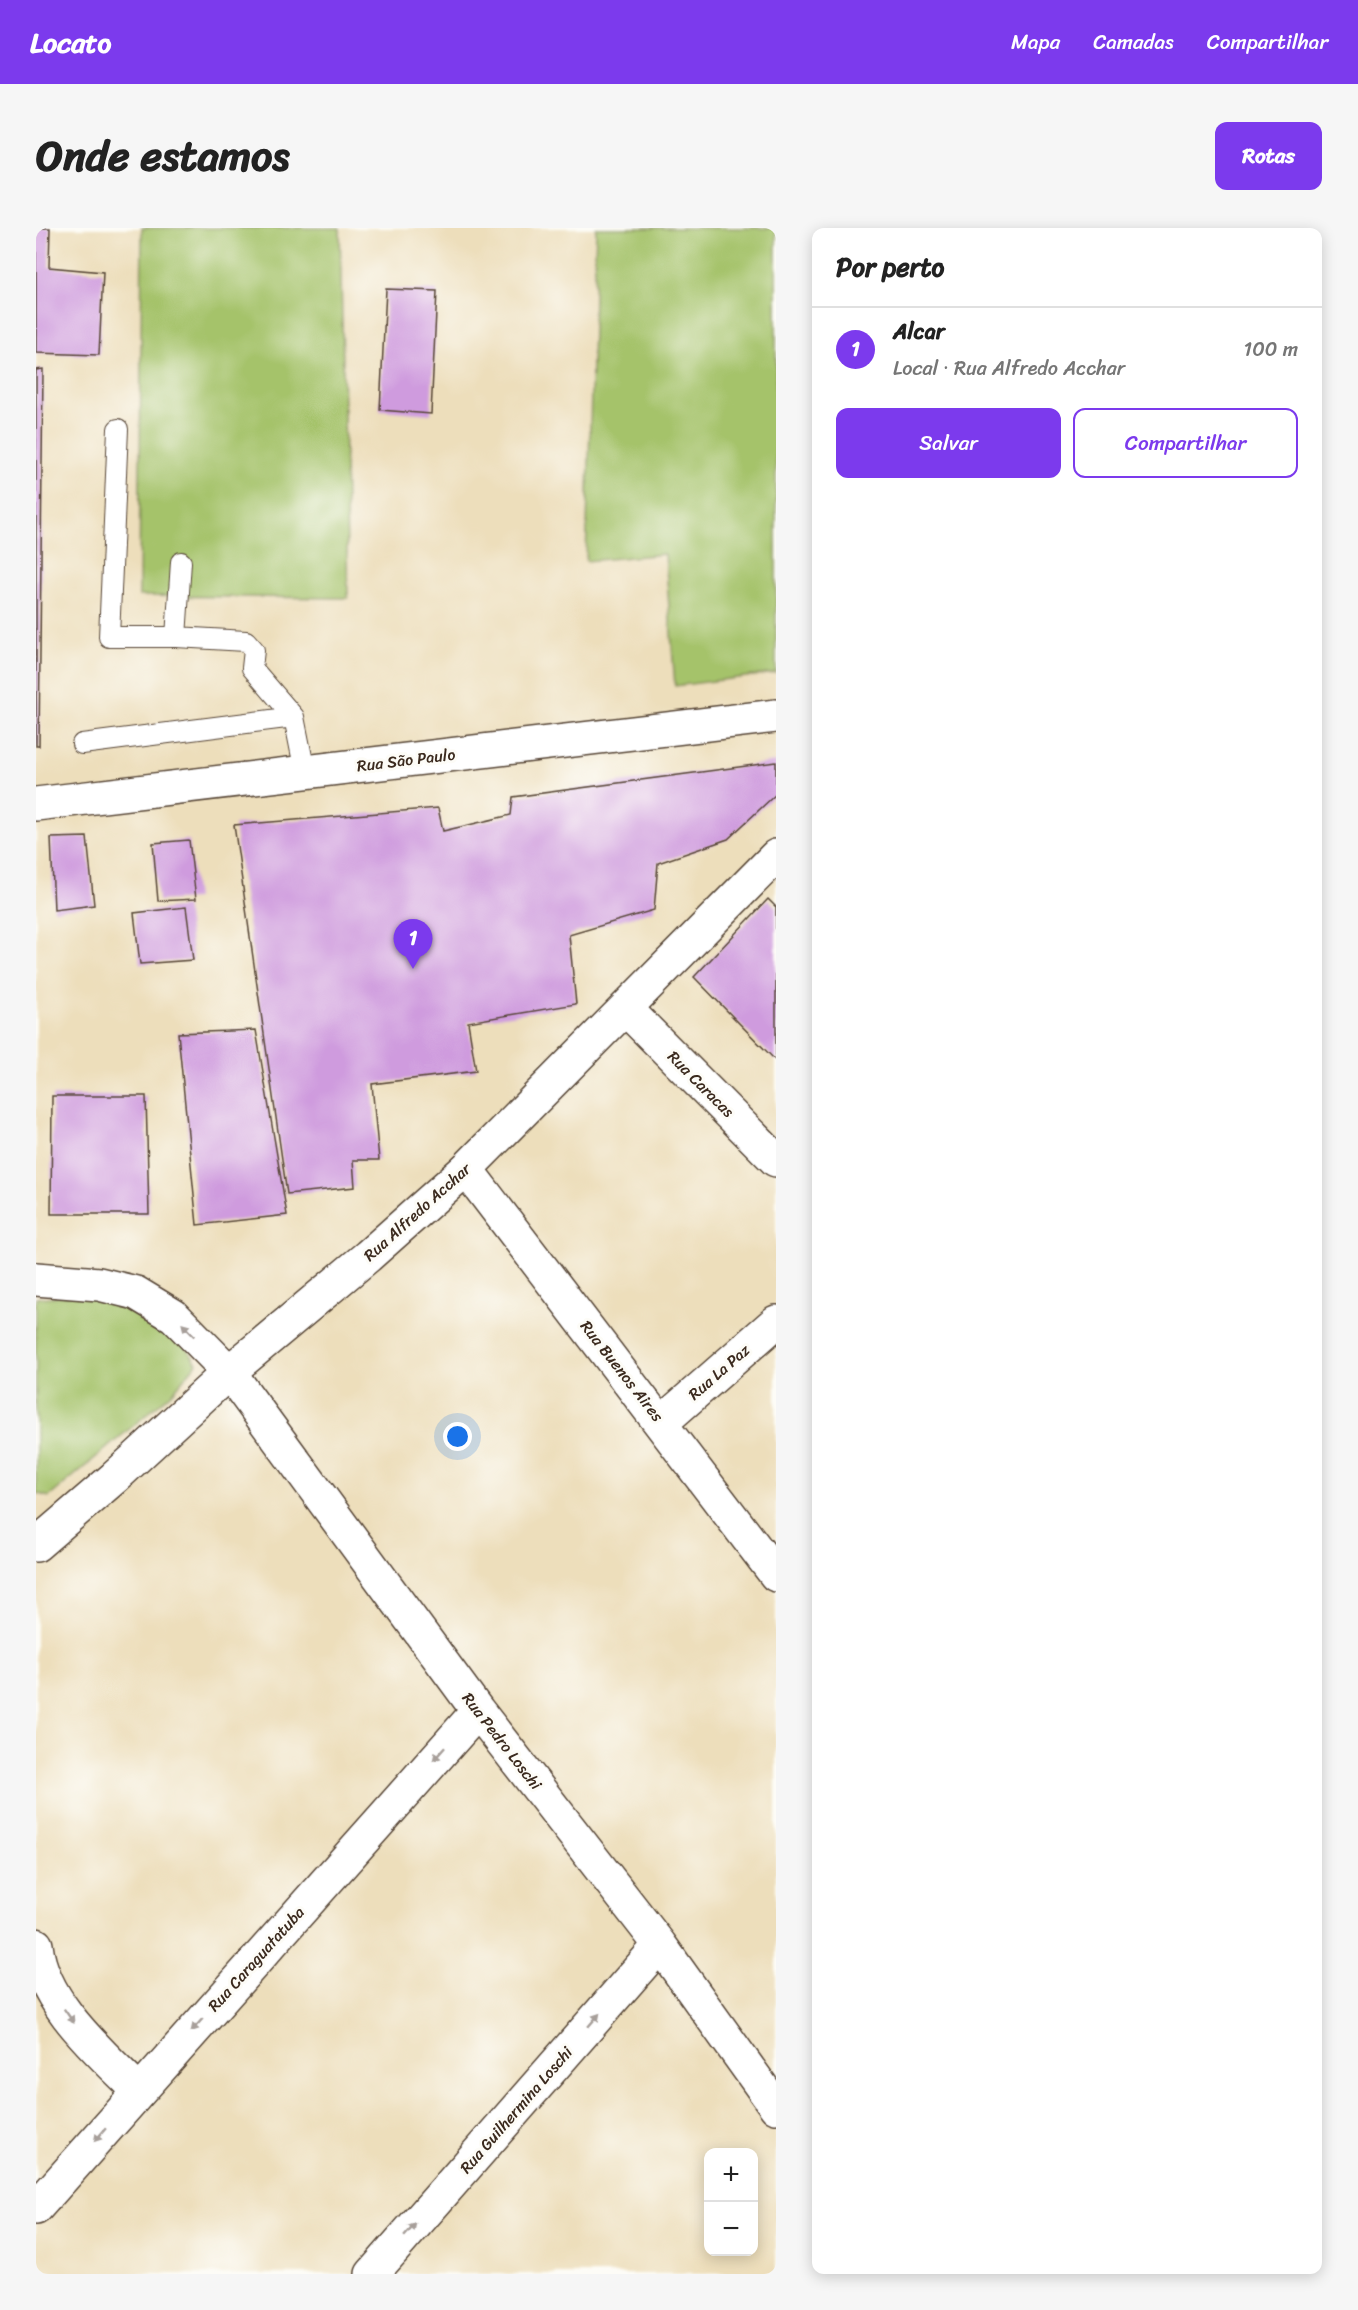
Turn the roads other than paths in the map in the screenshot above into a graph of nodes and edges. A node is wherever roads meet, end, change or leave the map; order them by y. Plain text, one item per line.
1 (118, 429) dead end
2 (181, 562) dead end
3 (176, 636) junction
4 (776, 716) edge
5 (294, 717) junction
6 (82, 744) dead end
7 (305, 771) junction
8 (36, 804) edge
9 (776, 856) edge
10 (626, 1009) junction
11 (776, 1160) edge
12 (466, 1169) junction
13 (36, 1279) edge
14 (776, 1322) edge
15 (229, 1372) junction
16 (661, 1423) junction
17 (36, 1545) edge
18 (776, 1575) edge
19 (478, 1711) junction
20 (36, 1945) edge
21 (660, 1945) junction
22 (139, 2091) junction
23 (776, 2107) edge
24 (36, 2208) edge
25 (372, 2274) edge

1 - 3 lane
2 - 3 lane
3 - 5 lane
4 - 7 street, Rua São Paulo
5 - 6 lane
5 - 7 lane
7 - 8 street, Rua São Paulo
9 - 10 street, Rua Alfredo Acchar
10 - 11 street, Rua Caracas
10 - 12 street, Rua Alfredo Acchar
12 - 15 street, Rua Alfredo Acchar
12 - 16 street, Rua Buenos Aires
15 -> 13 street, Rua Pedro Loschi
14 - 16 street, Rua La Paz
15 - 17 street, Rua Alfredo Acchar
15 - 19 street, Rua Pedro Loschi
16 - 18 street, Rua Buenos Aires
19 - 21 street, Rua Pedro Loschi
19 -> 22 street, Rua Caraguatatuba
20 -> 22 street
21 - 23 street, Rua Pedro Loschi
25 -> 21 street, Rua Guilhermina Loschi
22 -> 24 street, Rua Caraguatatuba

